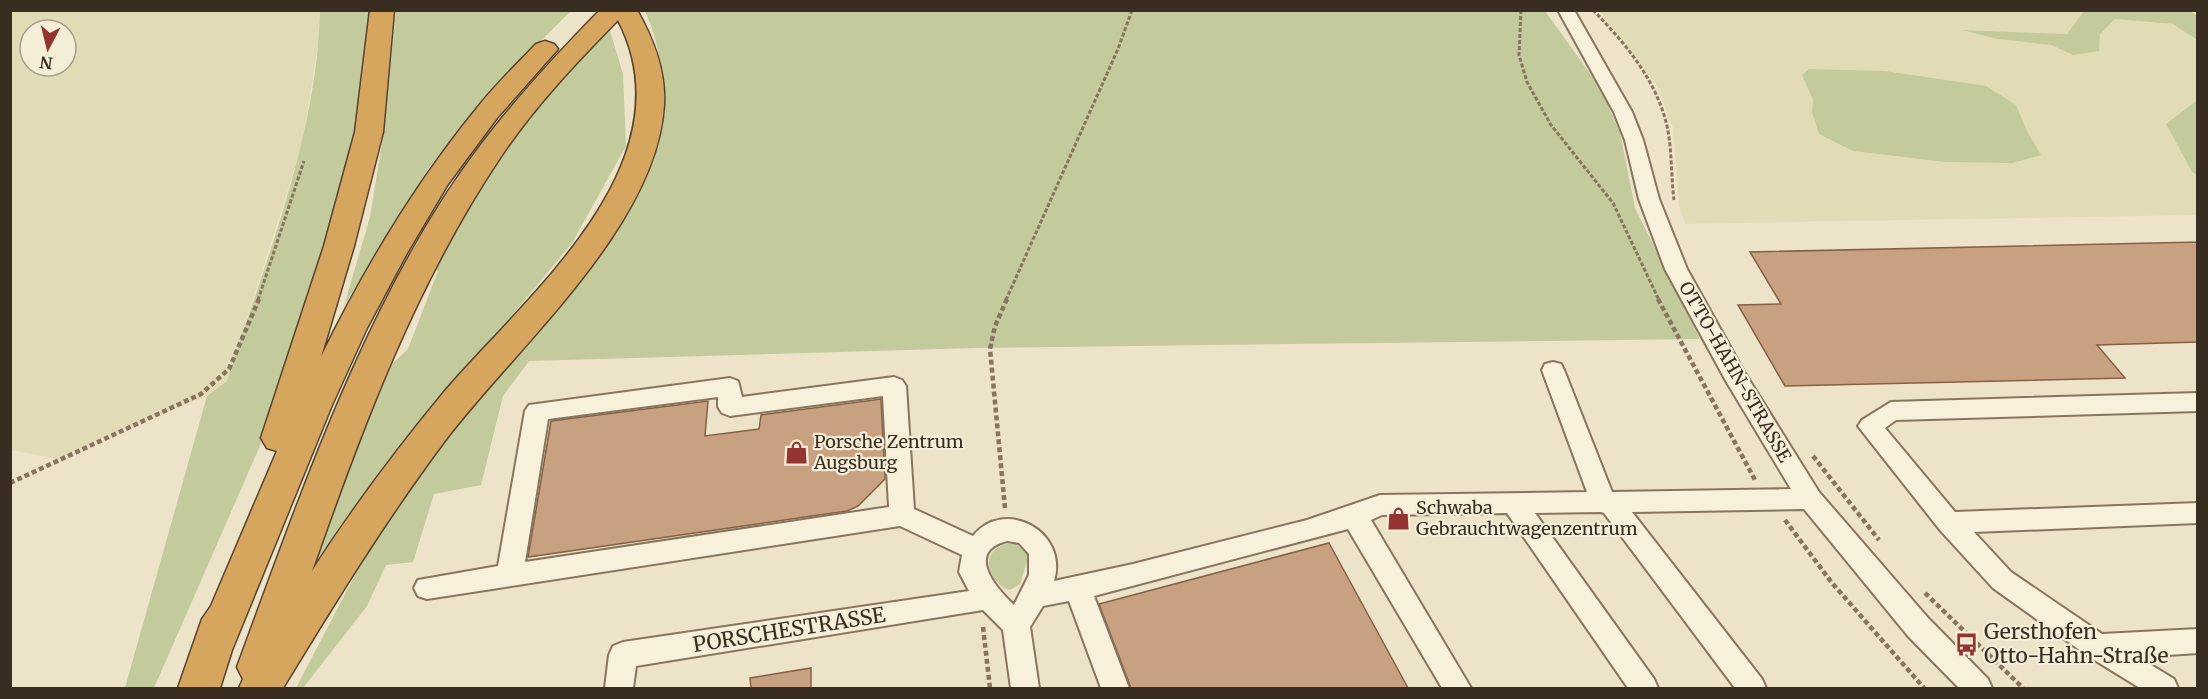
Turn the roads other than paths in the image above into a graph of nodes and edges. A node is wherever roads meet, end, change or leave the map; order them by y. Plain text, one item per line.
1 (382, 10) edge
2 (585, 10) edge
3 (614, 10) edge
4 (625, 10) edge
5 (1566, 10) edge
6 (1552, 370) dead end
7 (2198, 402) edge
8 (1810, 499) junction
9 (1514, 503) junction
10 (1608, 503) junction
11 (2198, 513) edge
12 (902, 515) junction
13 (1354, 517) junction
14 (1949, 523) junction
15 (976, 550) junction
16 (510, 575) junction
17 (427, 588) dead end
18 (1078, 590) junction
19 (1034, 596) junction
20 (980, 600) junction
21 (1016, 625) junction
22 (216, 641) junction
23 (2198, 641) edge
24 (2098, 647) junction
25 (199, 688) edge
26 (250, 688) edge
27 (260, 688) edge
28 (619, 688) edge
29 (1025, 688) edge
30 (1115, 688) edge
31 (1458, 688) edge
32 (1644, 688) edge
33 (1752, 688) edge
34 (1978, 688) edge
35 (2164, 688) edge

1 - 22 highway
2 - 22 highway
3 - 26 highway
4 - 27 highway
5 - 8 street, OTTO-HAHN-STRASSE
6 - 10 street
7 - 14 street
8 - 10 street
8 - 34 street, OTTO-HAHN-STRASSE
9 - 10 street
9 - 13 street
9 - 32 street
10 - 33 street
11 - 14 street
12 - 15 street
12 - 16 street
12 - 16 street
13 - 18 street
13 - 31 street
14 - 24 street
15 - 19 street
15 - 20 street
16 - 17 street
18 - 19 street
18 - 30 street
19 - 21 street
20 - 21 street
20 - 28 street, PORSCHESTRASSE
21 - 29 street
22 - 25 highway
23 - 24 street
24 - 35 street

